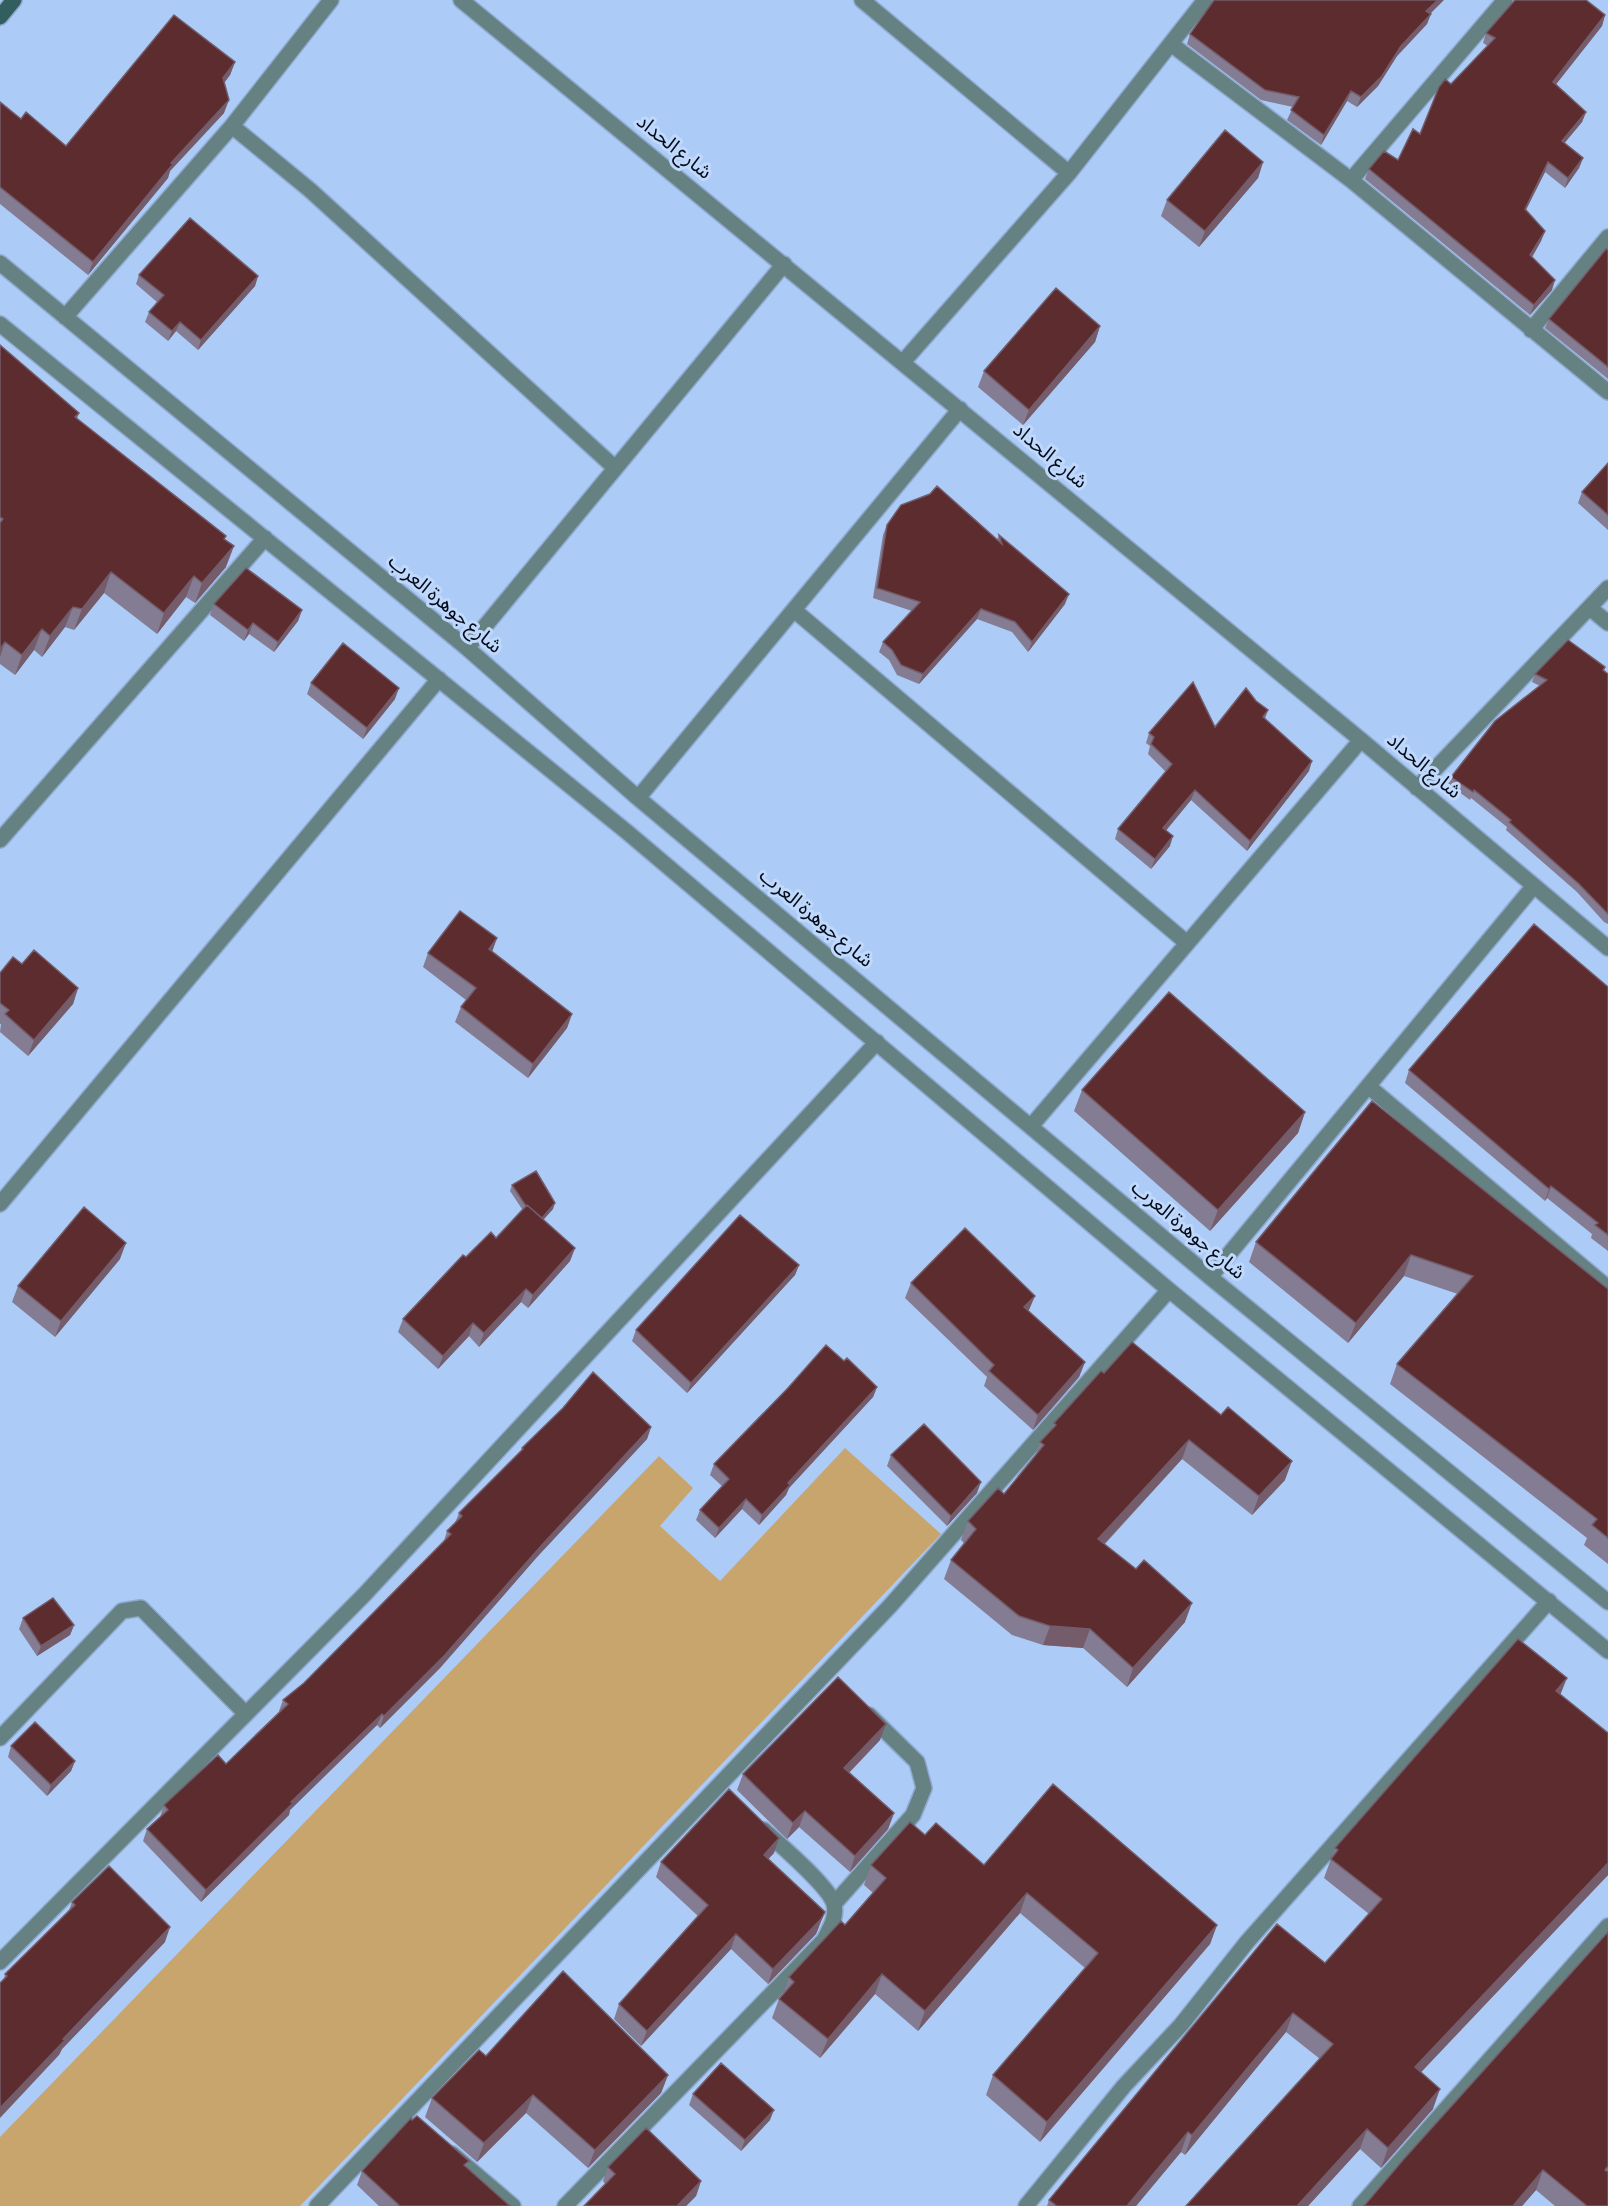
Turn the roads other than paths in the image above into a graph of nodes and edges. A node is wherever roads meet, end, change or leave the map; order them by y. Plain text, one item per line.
1 (14, 0) edge
2 (331, 0) edge
3 (461, 0) edge
4 (862, 0) edge
5 (1205, 0) edge
6 (1505, 0) edge
7 (881, 6) edge
8 (0, 17) edge
9 (1171, 44) junction
10 (232, 126) junction
11 (1070, 173) junction
12 (1351, 180) junction
13 (1608, 237) edge
14 (0, 263) edge
15 (784, 264) junction
16 (65, 317) junction
17 (0, 324) edge
18 (1531, 330) junction
19 (903, 362) junction
20 (1608, 392) edge
21 (960, 408) junction
22 (614, 467) junction
23 (265, 538) junction
24 (1608, 588) edge
25 (794, 609) junction
26 (1591, 609) junction
27 (1608, 623) edge
28 (466, 648) junction
29 (439, 679) junction
30 (1361, 740) junction
31 (1417, 788) junction
32 (638, 798) junction
33 (0, 840) edge
34 (1533, 886) junction
35 (1187, 943) junction
36 (1608, 948) edge
37 (877, 1042) junction
38 (1368, 1086) junction
39 (1032, 1125) junction
40 (0, 1204) edge
41 (1210, 1277) junction
42 (1608, 1288) edge
43 (1169, 1290) junction
44 (1549, 1601) junction
45 (1608, 1602) edge
46 (1608, 1651) edge
47 (859, 1706) edge
48 (245, 1713) junction
49 (0, 1738) edge
50 (751, 1817) edge
51 (834, 1904) junction
52 (1608, 1926) edge
53 (0, 1962) edge
54 (440, 2144) edge
55 (317, 2206) edge
56 (513, 2206) edge
57 (565, 2206) edge
58 (1026, 2206) edge
59 (1360, 2206) edge

1 - 8 street
2 - 10 street
3 - 15 street, شارع الحداد
4 - 7 street
5 - 9 street
6 - 12 street
7 - 11 street
9 - 11 street
9 - 12 street
10 - 16 street
10 - 22 street
11 - 19 street
12 - 18 street
13 - 18 street
14 - 16 street, شارع جوهرة العرب
15 - 19 street, شارع الحداد
15 - 22 street
16 - 28 street, شارع جوهرة العرب
17 - 23 street
18 - 20 street
19 - 21 street, شارع الحداد
21 - 25 street
21 - 30 street, شارع الحداد
22 - 28 street
23 - 29 street
23 - 33 street
24 - 26 street
25 - 32 street
25 - 35 street
26 - 27 street
26 - 31 street
28 - 32 street, شارع جوهرة العرب
29 - 37 street
29 - 40 street
30 - 31 street, شارع الحداد
30 - 35 street
31 - 34 street, شارع الحداد
32 - 39 street, شارع جوهرة العرب
34 - 36 street, شارع الحداد
34 - 38 street
35 - 39 street
37 - 43 street
37 - 48 street
38 - 41 street
38 - 42 street
39 - 41 street, شارع جوهرة العرب
41 - 45 street, شارع جوهرة العرب
43 - 44 street
43 - 55 street
44 - 46 street
44 - 58 street
47 - 51 street
48 - 49 street
48 - 53 street
50 - 51 street
51 - 57 street
52 - 59 street
54 - 56 street

